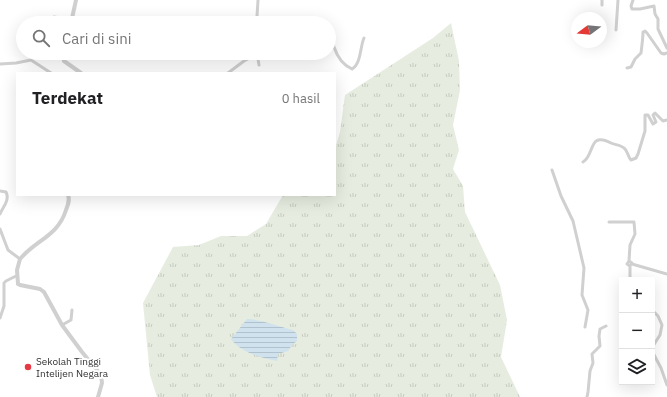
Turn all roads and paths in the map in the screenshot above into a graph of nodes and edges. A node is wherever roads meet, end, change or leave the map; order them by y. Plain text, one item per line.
1 (76, 0) edge
2 (258, 0) edge
3 (602, 0) edge
4 (618, 0) edge
5 (631, 0) edge
6 (602, 5) dead end
7 (73, 16) edge
8 (258, 16) edge
9 (616, 30) dead end
10 (364, 38) dead end
11 (667, 48) edge
12 (336, 52) edge
13 (667, 53) edge
14 (31, 60) edge
15 (31, 60) edge
16 (64, 60) edge
17 (246, 60) edge
18 (258, 60) edge
19 (0, 64) edge
20 (259, 65) dead end
21 (628, 68) dead end
22 (49, 72) edge
23 (81, 72) edge
24 (229, 72) edge
25 (667, 120) edge
26 (583, 162) dead end
27 (552, 170) dead end
28 (0, 190) edge
29 (68, 196) edge
30 (0, 214) edge
31 (609, 222) dead end
32 (0, 229) edge
33 (20, 259) junction
34 (630, 264) junction
35 (667, 274) edge
36 (16, 276) junction
37 (630, 277) edge
38 (72, 310) dead end
39 (655, 312) edge
40 (0, 318) edge
41 (62, 325) junction
42 (606, 326) dead end
43 (585, 327) dead end
44 (667, 385) edge
45 (98, 397) edge
46 (586, 397) edge

1 - 7 street
2 - 8 street
3 - 6 street
4 - 9 street
5 - 11 street
10 - 12 street
13 - 21 street
14 - 22 street
15 - 19 street
16 - 23 street
17 - 24 street
18 - 20 street
25 - 26 street
27 - 43 street
28 - 30 street
29 - 33 street
31 - 34 street
32 - 33 street
33 - 36 street
34 - 35 street
34 - 37 street
36 - 40 street
36 - 41 street
38 - 41 street
39 - 44 street
41 - 45 street
42 - 46 street

